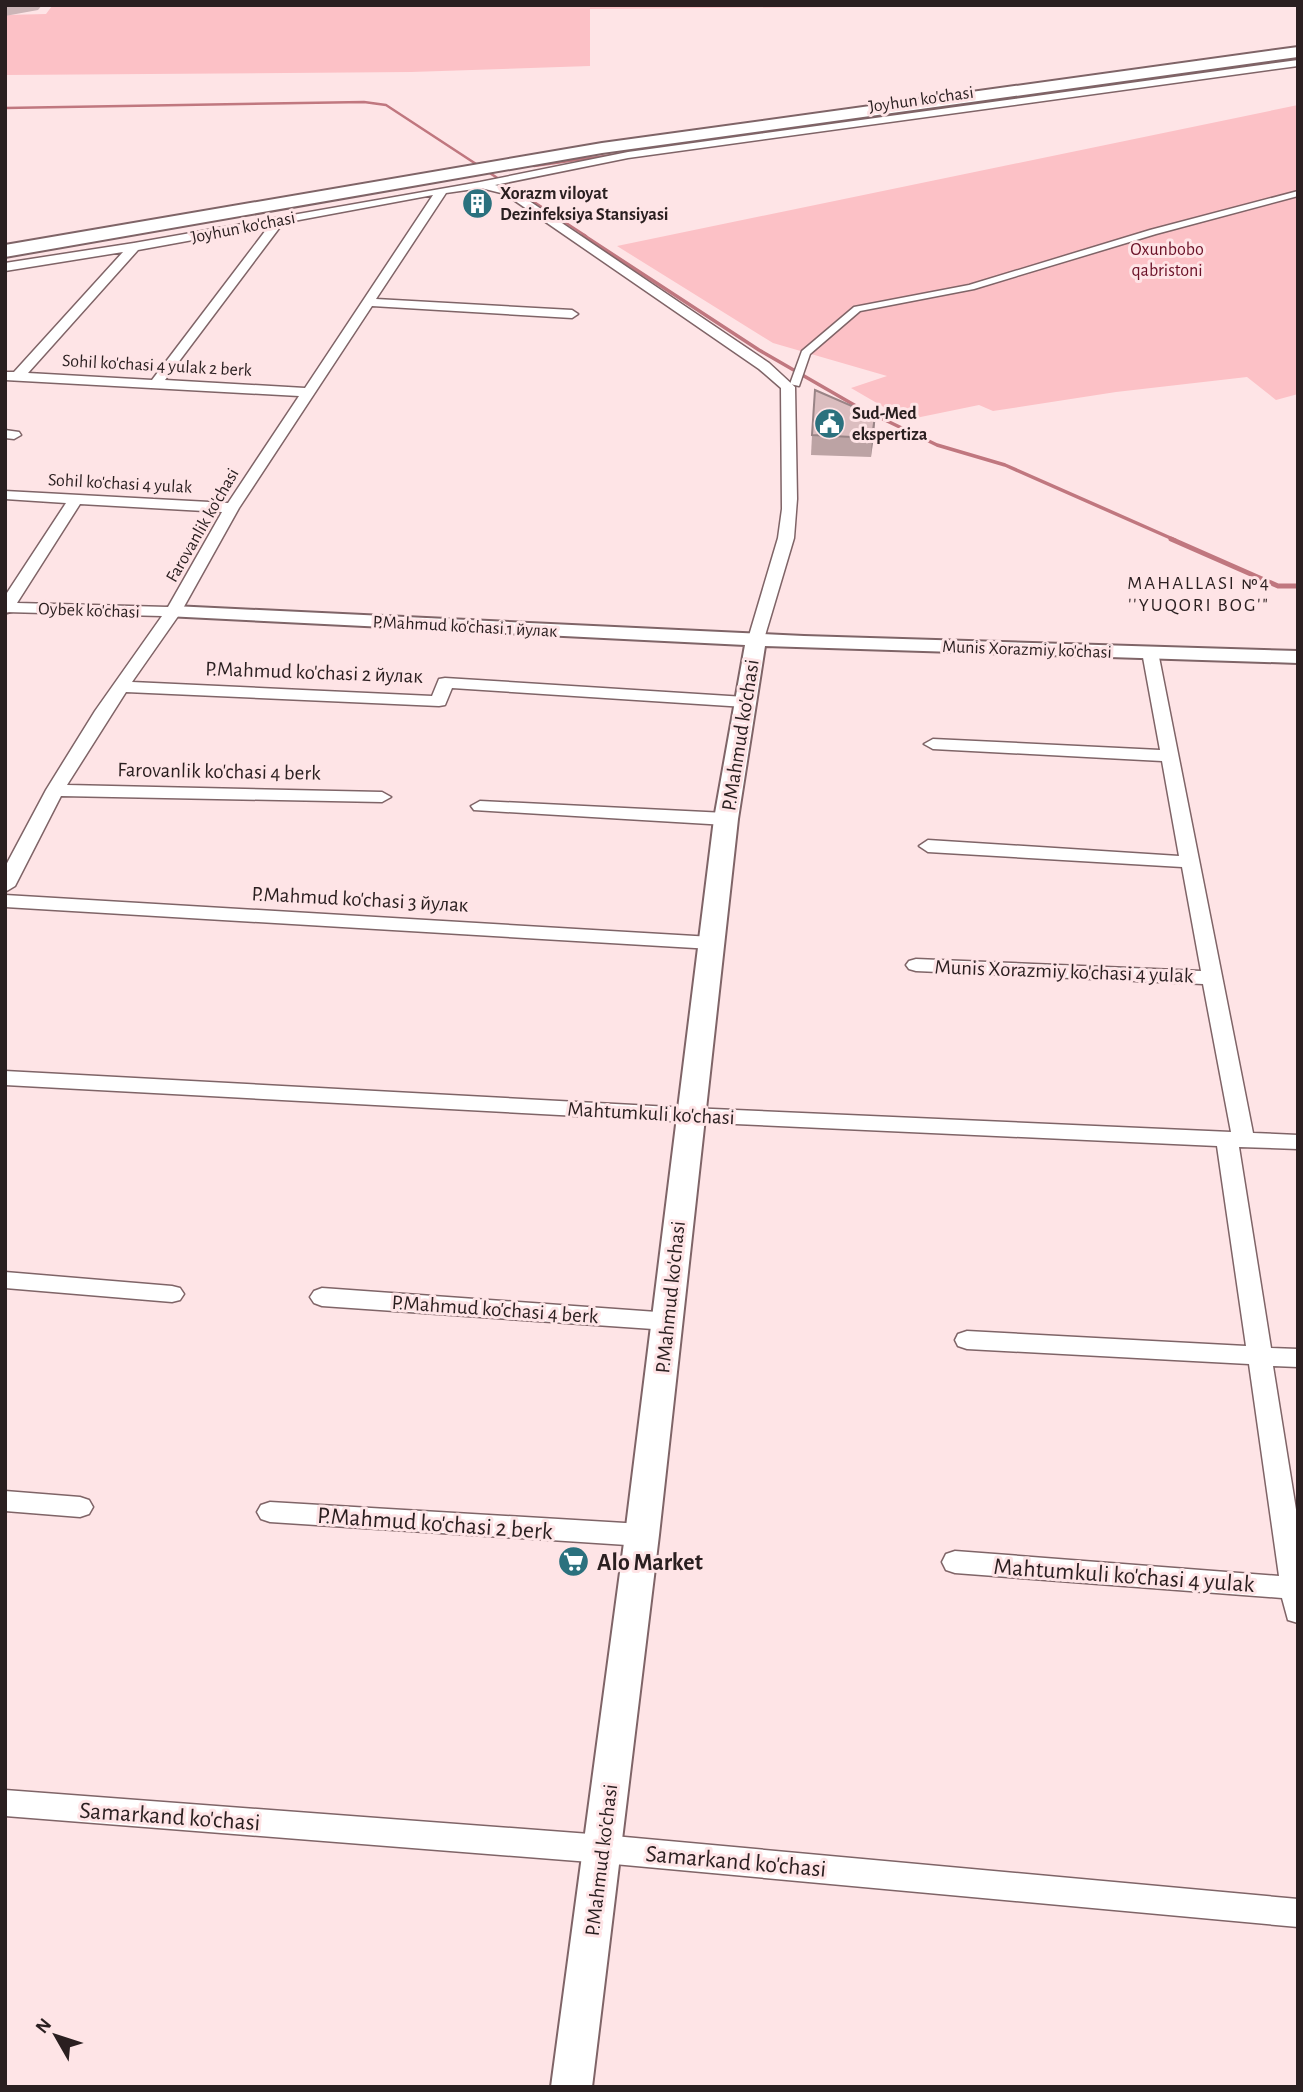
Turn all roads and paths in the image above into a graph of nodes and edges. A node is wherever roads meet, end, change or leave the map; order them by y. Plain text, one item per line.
1 (1298, 49) edge
2 (1298, 63) edge
3 (449, 177) junction
4 (486, 184) junction
5 (1298, 192) edge
6 (279, 220) junction
7 (5, 245) edge
8 (134, 247) junction
9 (5, 251) edge
10 (5, 267) edge
11 (366, 302) junction
12 (572, 314) dead end
13 (11, 377) edge
14 (795, 384) joint
15 (155, 385) junction
16 (306, 392) junction
17 (5, 495) edge
18 (75, 500) junction
19 (232, 508) junction
20 (789, 512) junction
21 (6, 607) edge
22 (173, 612) junction
23 (756, 639) junction
24 (1150, 652) junction
25 (1298, 657) edge
26 (120, 687) junction
27 (745, 702) junction
28 (933, 744) dead end
29 (1170, 757) junction
30 (55, 790) junction
31 (382, 797) dead end
32 (480, 806) dead end
33 (726, 819) junction
34 (928, 846) dead end
35 (1190, 862) junction
36 (5, 886) edge
37 (5, 901) edge
38 (712, 943) junction
39 (916, 965) dead end
40 (1212, 978) junction
41 (5, 1078) edge
42 (690, 1115) junction
43 (1235, 1139) junction
44 (1298, 1142) edge
45 (5, 1280) edge
46 (172, 1294) dead end
47 (322, 1297) dead end
48 (667, 1326) junction
49 (967, 1340) dead end
50 (1260, 1355) junction
51 (1298, 1358) edge
52 (5, 1501) edge
53 (80, 1507) dead end
54 (271, 1512) dead end
55 (642, 1535) junction
56 (955, 1562) dead end
57 (1296, 1596) edge
58 (5, 1803) edge
59 (603, 1849) junction
60 (1298, 1913) edge
61 (571, 2087) edge

1 - 3 main road, Joyhun ko'chasi
2 - 4 street, Joyhun ko'chasi
3 - 4 street, Joyhun ko'chasi
3 - 6 street, Joyhun ko'chasi
3 - 7 main road, Joyhun ko'chasi
3 - 9 main road, Joyhun ko'chasi
3 - 11 street, Farovanlik ko'chasi
4 - 20 street, P.Mahmud ko'chasi
5 - 14 street
6 - 8 street, Joyhun ko'chasi
6 - 15 street
8 - 10 street, Joyhun ko'chasi
8 - 13 street
11 - 12 street
11 - 16 street, Farovanlik ko'chasi
13 - 15 street, Sohil ko'chasi 4 yulak 2 berk
14 - 20 street, P.Mahmud ko'chasi
15 - 16 street, Sohil ko'chasi 4 yulak 2 berk
16 - 19 street, Farovanlik ko'chasi
17 - 18 street, Sohil ko'chasi 4 yulak
18 - 19 street, Sohil ko'chasi 4 yulak
18 - 21 street, Oybek ko'chasi
19 - 22 street, Farovanlik ko'chasi
20 - 23 street, P.Mahmud ko'chasi
21 - 22 street, Oybek ko'chasi
22 - 23 street, P.Mahmud ko'chasi 1 йулак
22 - 26 street, Farovanlik ko'chasi
23 - 24 street, Munis Xorazmiy ko'chasi
23 - 27 street, P.Mahmud ko'chasi
24 - 25 street, Munis Xorazmiy ko'chasi
24 - 29 street, Munis Xorazmiy ko'chasi 4 yulak
26 - 27 street, P.Mahmud ko'chasi 2 йулак
26 - 30 street, Farovanlik ko'chasi
27 - 33 street, P.Mahmud ko'chasi
28 - 29 street
29 - 35 street, Munis Xorazmiy ko'chasi 4 yulak
30 - 31 street, Farovanlik ko'chasi 4 berk
30 - 36 street, Farovanlik ko'chasi
32 - 33 street
33 - 38 street, P.Mahmud ko'chasi
34 - 35 street
35 - 40 street, Munis Xorazmiy ko'chasi 4 yulak
37 - 38 street, P.Mahmud ko'chasi 3 йулак
38 - 42 street, P.Mahmud ko'chasi
39 - 40 street, Munis Xorazmiy ko'chasi 4 yulak
40 - 43 street, Munis Xorazmiy ko'chasi 4 yulak
41 - 42 street, Mahtumkuli ko'chasi
42 - 43 street, Mahtumkuli ko'chasi
42 - 48 street, P.Mahmud ko'chasi
43 - 44 street, Mahtumkuli ko'chasi
43 - 50 street, Mahtumkuli ko'chasi 4 yulak
45 - 46 street
47 - 48 street, P.Mahmud ko'chasi 4 berk
48 - 55 street, P.Mahmud ko'chasi
49 - 50 street
50 - 51 street
50 - 57 street, Mahtumkuli ko'chasi 4 yulak
52 - 53 street
54 - 55 street, P.Mahmud ko'chasi 2 berk
55 - 59 street, P.Mahmud ko'chasi
56 - 57 street, Mahtumkuli ko'chasi 4 yulak
58 - 59 street, Samarkand ko'chasi
59 - 60 street, Samarkand ko'chasi
59 - 61 street, P.Mahmud ko'chasi

